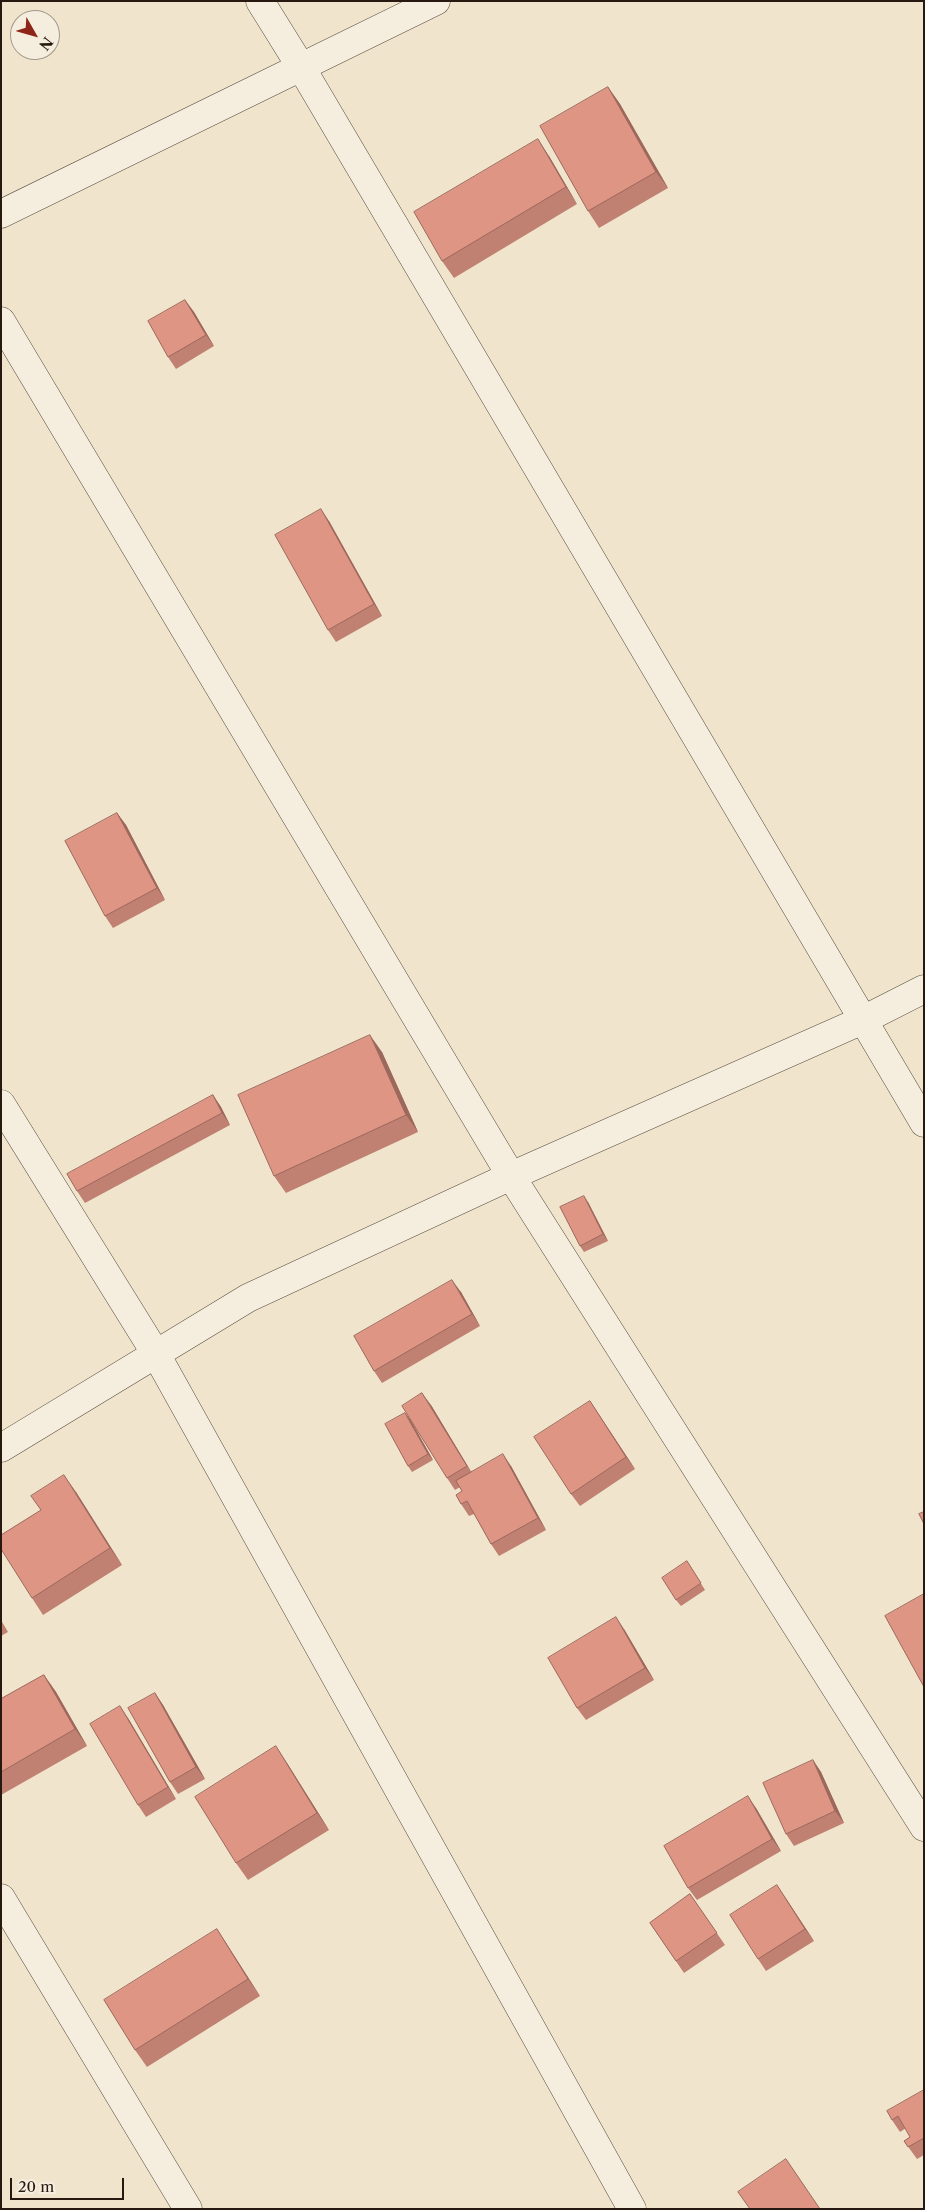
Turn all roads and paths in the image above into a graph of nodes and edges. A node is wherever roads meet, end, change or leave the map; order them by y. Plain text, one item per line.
1 (260, 1) edge
2 (436, 1) edge
3 (301, 67) junction
4 (1, 214) edge
5 (1, 321) edge
6 (924, 989) edge
7 (863, 1020) junction
8 (1, 1104) edge
9 (924, 1123) edge
10 (511, 1176) junction
11 (156, 1354) junction
12 (1, 1448) edge
13 (924, 1827) edge
14 (1, 1898) edge
15 (188, 2209) edge
16 (632, 2209) edge

1 - 3 street
2 - 3 street
3 - 4 street
3 - 7 street
5 - 10 street
6 - 7 street
7 - 9 street
7 - 10 street
8 - 11 street
10 - 11 street
10 - 13 street
11 - 12 street
11 - 16 street
14 - 15 street

